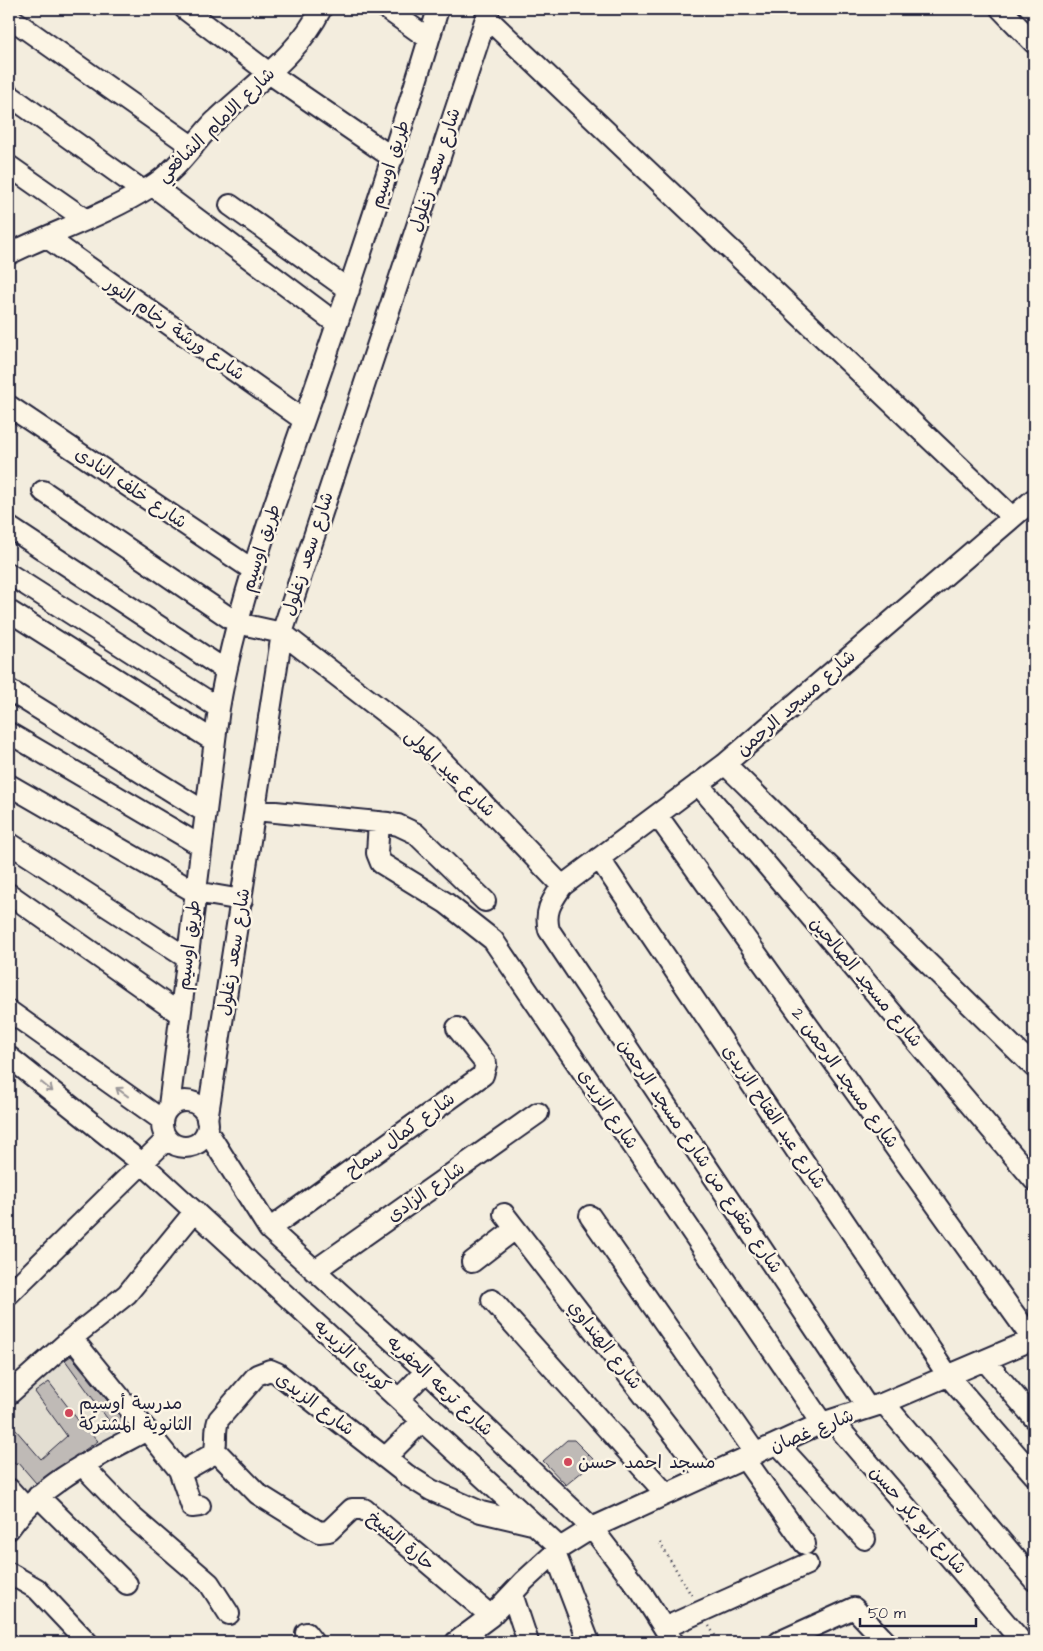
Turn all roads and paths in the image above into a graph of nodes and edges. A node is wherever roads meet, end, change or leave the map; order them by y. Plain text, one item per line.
1 (185, 9) edge
2 (321, 9) edge
3 (387, 9) edge
4 (438, 9) edge
5 (1001, 9) edge
6 (487, 13) edge
7 (9, 17) edge
8 (429, 39) junction
9 (1034, 43) edge
10 (268, 73) junction
11 (9, 95) edge
12 (192, 147) junction
13 (393, 158) junction
14 (9, 166) edge
15 (148, 189) junction
16 (230, 205) dead end
17 (86, 220) junction
18 (46, 238) junction
19 (12, 248) edge
20 (349, 290) junction
21 (337, 324) junction
22 (9, 406) edge
23 (304, 420) junction
24 (43, 491) dead end
25 (1034, 498) edge
26 (1012, 517) junction
27 (9, 527) edge
28 (254, 570) junction
29 (9, 574) edge
30 (9, 610) edge
31 (237, 623) junction
32 (282, 633) junction
33 (225, 670) junction
34 (9, 690) edge
35 (219, 708) junction
36 (9, 734) edge
37 (214, 741) junction
38 (725, 764) junction
39 (698, 784) junction
40 (9, 785) edge
41 (255, 810) junction
42 (205, 812) junction
43 (657, 815) junction
44 (379, 822) junction
45 (9, 843) edge
46 (201, 846) junction
47 (599, 858) junction
48 (195, 892) junction
49 (557, 893) junction
50 (9, 894) edge
51 (242, 900) junction
52 (485, 901) dead end
53 (187, 958) junction
54 (9, 1011) edge
55 (180, 1014) junction
56 (457, 1028) dead end
57 (9, 1057) edge
58 (1034, 1067) edge
59 (538, 1113) dead end
60 (166, 1122) junction
61 (207, 1125) junction
62 (143, 1164) junction
63 (1034, 1180) edge
64 (195, 1211) junction
65 (590, 1216) dead end
66 (269, 1229) junction
67 (472, 1262) dead end
68 (314, 1271) junction
69 (9, 1294) edge
70 (492, 1300) dead end
71 (72, 1338) junction
72 (1034, 1340) edge
73 (986, 1362) junction
74 (426, 1371) junction
75 (949, 1376) junction
76 (9, 1394) edge
77 (399, 1399) junction
78 (876, 1406) junction
79 (1034, 1418) edge
80 (422, 1421) junction
81 (827, 1422) junction
82 (147, 1430) junction
83 (778, 1444) junction
84 (215, 1450) junction
85 (750, 1456) junction
86 (385, 1458) junction
87 (82, 1465) junction
88 (179, 1470) junction
89 (1034, 1475) edge
90 (706, 1476) junction
91 (9, 1488) edge
92 (666, 1494) junction
93 (32, 1502) junction
94 (200, 1506) dead end
95 (534, 1524) junction
96 (592, 1528) junction
97 (9, 1529) edge
98 (865, 1540) dead end
99 (660, 1543) dead end
100 (805, 1544) dead end
101 (557, 1551) junction
102 (807, 1564) dead end
103 (9, 1573) edge
104 (1034, 1580) edge
105 (127, 1584) dead end
106 (512, 1594) junction
107 (701, 1611) junction
108 (229, 1614) dead end
109 (491, 1616) junction
110 (669, 1635) edge
111 (82, 1641) edge
112 (456, 1642) edge
113 (528, 1642) edge
114 (589, 1642) edge
115 (718, 1642) edge
116 (779, 1642) edge
117 (886, 1642) edge
118 (1022, 1642) edge

1 - 10 street
2 - 10 street, شارع الامام الشافعي
3 - 8 street
4 - 8 street, طريق اوسيم
5 - 9 street
6 - 26 street
6 - 32 street, شارع سعد زغلول
7 - 12 street
8 - 13 street, طريق اوسيم
10 - 12 street, شارع الامام الشافعي
10 - 13 street
11 - 15 street
12 - 15 street, شارع الامام الشافعي
13 - 20 street, طريق اوسيم
14 - 17 street
15 - 17 street, شارع الامام الشافعي
15 - 21 street
16 - 20 street
17 - 18 street, شارع الامام الشافعي
18 - 19 street, شارع الامام الشافعي
18 - 23 street, شارع ورشة رخام النور
20 - 21 street, طريق اوسيم
21 - 23 street, طريق اوسيم
22 - 28 street, شارع خلف النادى
23 - 28 street, طريق اوسيم
24 - 31 street
25 - 26 street, شارع مسجد الرحمن
26 - 38 street, شارع مسجد الرحمن
27 - 33 street
28 - 31 street, طريق اوسيم
29 - 35 street
30 - 37 street
31 - 32 street
31 - 33 street, طريق اوسيم
32 - 41 street, شارع سعد زغلول
32 - 49 street, شارع عبد المولى
33 - 35 street, طريق اوسيم
34 - 42 street
35 - 37 street, طريق اوسيم
36 - 46 street
37 - 42 street, طريق اوسيم
38 - 39 street, شارع مسجد الرحمن
38 - 58 street
39 - 43 street, شارع مسجد الرحمن
39 - 63 street, شارع مسجد الصالحين
40 - 48 street
41 - 44 street
41 - 51 street, شارع سعد زغلول
42 - 46 street, طريق اوسيم
43 - 47 street, شارع مسجد الرحمن
43 - 72 street, شارع مسجد الرحمن 2
44 - 52 street
44 - 81 street, شارع الزيدى
45 - 53 street
46 - 48 street, طريق اوسيم
47 - 49 street, شارع مسجد الرحمن
47 - 75 street, شارع عبد الفتاح الزيدى
48 - 51 street
48 - 53 street, طريق اوسيم
49 - 78 street, شارع متفرع من شارع مسجد الرحمن
50 - 55 street
51 - 61 street, شارع سعد زغلول
53 - 55 street, طريق اوسيم
60 -> 54 street
55 - 60 street, طريق اوسيم
56 - 66 street, شارع كمال سماح
57 -> 62 street, كوبرى الزيديه
59 - 68 street, شارع الزادى
60 - 61 street
60 - 61 street
60 - 62 street
61 - 66 street, شارع ترعه الحفريه
62 - 64 street, كوبرى الزيديه
62 - 69 street
64 - 71 street
64 - 77 street, كوبرى الزيديه
65 - 85 street
66 - 68 street, شارع ترعه الحفريه
67 - 90 street, شارع الهنداوي
68 - 74 street, شارع ترعه الحفريه
70 - 92 street
71 - 76 street
71 - 82 street
72 - 73 street, شارع غصان
73 - 75 street, شارع غصان
73 - 79 street
74 - 77 street
74 - 96 street, شارع ترعه الحفريه
75 - 78 street, شارع غصان
75 - 89 street, شارع عبد الفتاح الزيدى
77 - 80 street, كوبرى الزيديه
78 - 81 street, شارع غصان
78 - 104 street, شارع متفرع من شارع مسجد الرحمن
80 - 86 street
80 - 95 street, كوبرى الزيديه
81 - 83 street, شارع غصان
81 - 118 street, شارع أبو بكر حسن
82 - 87 street
82 - 88 street
83 - 85 street, شارع غصان
83 - 98 street
84 - 86 street, شارع الزيدى
84 - 88 street
84 - 109 street, حارة الشيخ
85 - 90 street, شارع غصان
85 - 100 street
86 - 95 street, شارع الزيدى
87 - 93 street
87 - 108 street
88 - 94 street
90 - 92 street, شارع غصان
91 - 93 street
92 - 96 street, شارع غصان
93 - 97 street
93 - 105 street
95 - 101 street, كوبرى الزيديه
96 - 101 street, شارع غصان
96 - 110 street, شارع ترعه الحفريه
99 - 107 path
101 - 106 street, شارع غصان
101 - 114 street
102 - 107 street
103 - 111 street
106 - 109 street, شارع غصان
106 - 113 street
107 - 110 street
107 - 115 path
109 - 112 street, شارع غصان
116 - 117 street

